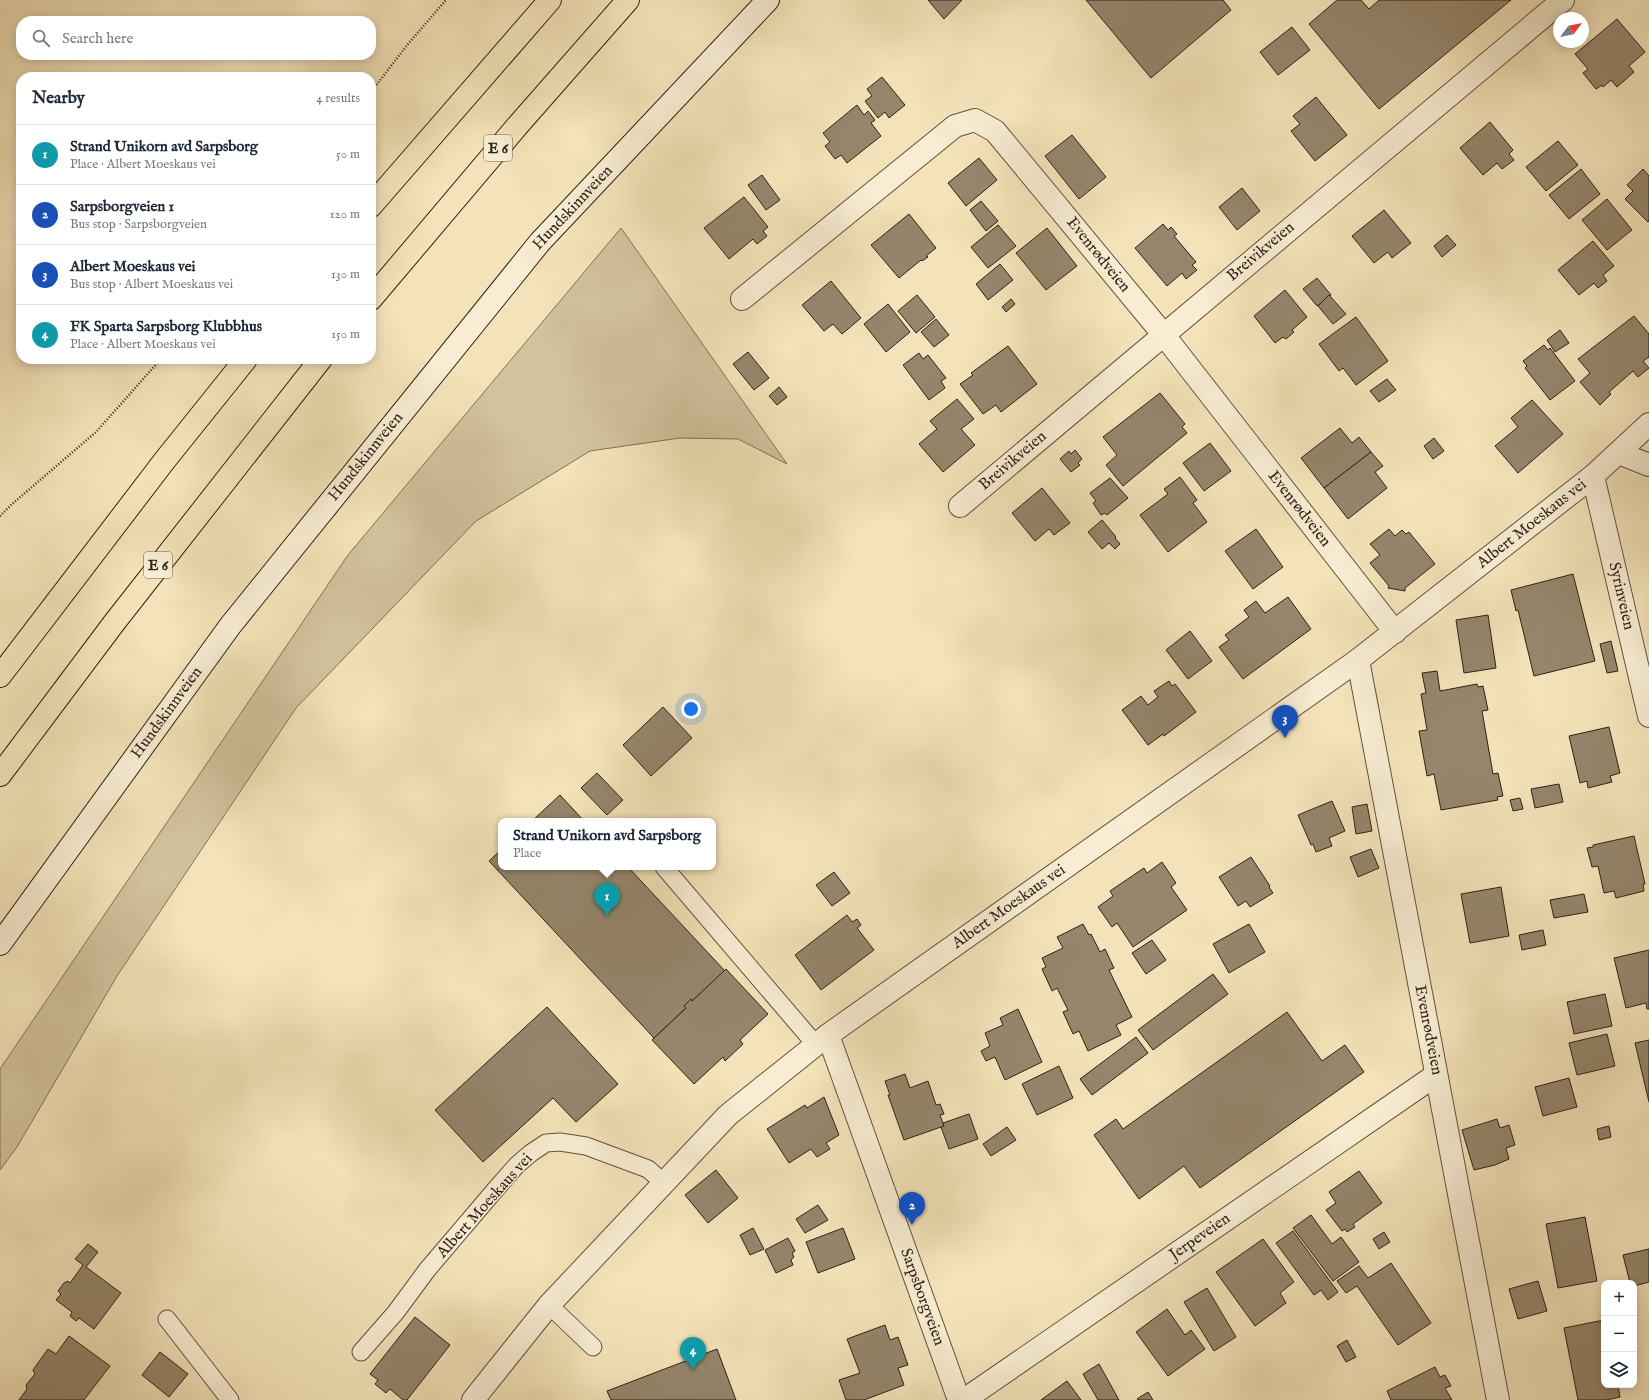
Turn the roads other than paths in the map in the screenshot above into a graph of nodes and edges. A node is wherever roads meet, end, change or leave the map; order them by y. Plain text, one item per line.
1 (550, 0) edge
2 (628, 0) edge
3 (768, 0) edge
4 (1563, 0) edge
5 (376, 200) edge
6 (376, 293) edge
7 (742, 299) dead end
8 (1163, 334) junction
9 (242, 364) edge
10 (317, 364) edge
11 (1649, 424) edge
12 (1619, 453) junction
13 (1649, 464) edge
14 (1594, 476) junction
15 (960, 506) dead end
16 (1395, 632) junction
17 (1358, 660) junction
18 (0, 676) edge
19 (1649, 716) edge
20 (0, 775) edge
21 (667, 870) edge
22 (0, 944) edge
23 (822, 1040) junction
24 (1436, 1075) junction
25 (664, 1183) junction
26 (549, 1305) junction
27 (167, 1319) dead end
28 (593, 1347) dead end
29 (361, 1352) dead end
30 (230, 1400) edge
31 (473, 1400) edge
32 (959, 1400) edge
33 (964, 1400) edge
34 (1498, 1400) edge

1 - 5 highway
2 - 6 highway, E 6
3 - 22 street, Hundskinnveien
4 - 8 street, Breivikveien
7 - 8 street, Evenrødveien
8 - 15 street, Breivikveien
8 - 16 street, Evenrødveien
9 - 18 highway
10 - 20 highway, E 6
11 - 12 street, Albert Moeskaus vei
12 - 13 street
12 - 14 street, Albert Moeskaus vei
14 - 16 street, Albert Moeskaus vei
14 - 19 street, Syrinveien
16 - 17 street, Albert Moeskaus vei
17 - 23 street, Albert Moeskaus vei
17 - 24 street, Evenrødveien
21 - 23 lane
23 - 25 street, Albert Moeskaus vei
23 - 32 street, Sarpsborgveien
24 - 33 street, Jerpeveien
24 - 34 street, Evenrødveien
25 - 26 street, Albert Moeskaus vei
25 - 29 lane, Albert Moeskaus vei
26 - 28 lane
26 - 31 street, Albert Moeskaus vei
27 - 30 lane

